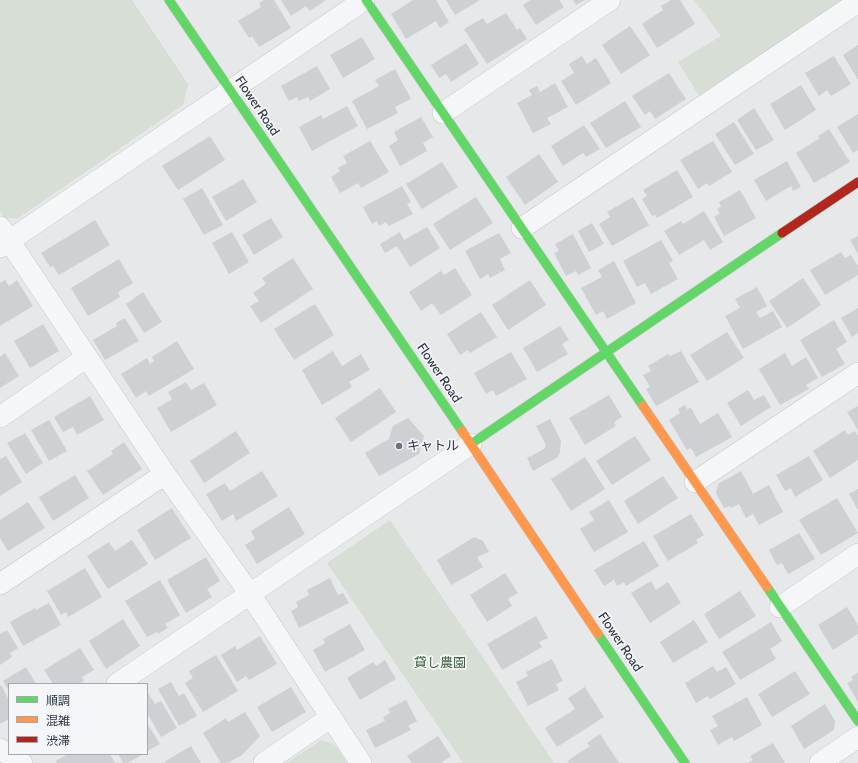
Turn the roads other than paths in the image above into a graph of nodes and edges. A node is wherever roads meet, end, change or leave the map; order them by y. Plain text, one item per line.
1 (169, 0) edge
2 (365, 0) edge
3 (610, 0) edge
4 (858, 2) edge
5 (231, 90) junction
6 (443, 113) junction
7 (858, 182) edge
8 (522, 228) junction
9 (3, 238) edge
10 (606, 352) junction
11 (88, 357) junction
12 (858, 373) edge
13 (0, 417) edge
14 (471, 444) junction
15 (165, 474) junction
16 (695, 482) junction
17 (858, 554) edge
18 (0, 584) edge
19 (250, 594) junction
20 (780, 606) junction
21 (118, 683) edge
22 (330, 718) junction
23 (858, 721) edge
24 (858, 737) edge
25 (264, 763) edge
26 (361, 763) edge
27 (685, 763) edge
28 (820, 763) edge

1 - 5 street, Flower Road
2 - 5 street
2 - 6 street
3 - 6 street
4 - 8 street
5 - 9 street
5 - 14 street, Flower Road
6 - 8 street
7 - 10 street
8 - 10 street
9 - 11 street
10 - 14 street
10 - 16 street
11 - 13 street
11 - 15 street
12 - 16 street
14 - 19 street
14 - 27 street, Flower Road
15 - 18 street
15 - 19 street
16 - 20 street
17 - 20 street
19 - 21 street
19 - 22 street
20 - 23 street
22 - 25 street
22 - 26 street
24 - 28 street

